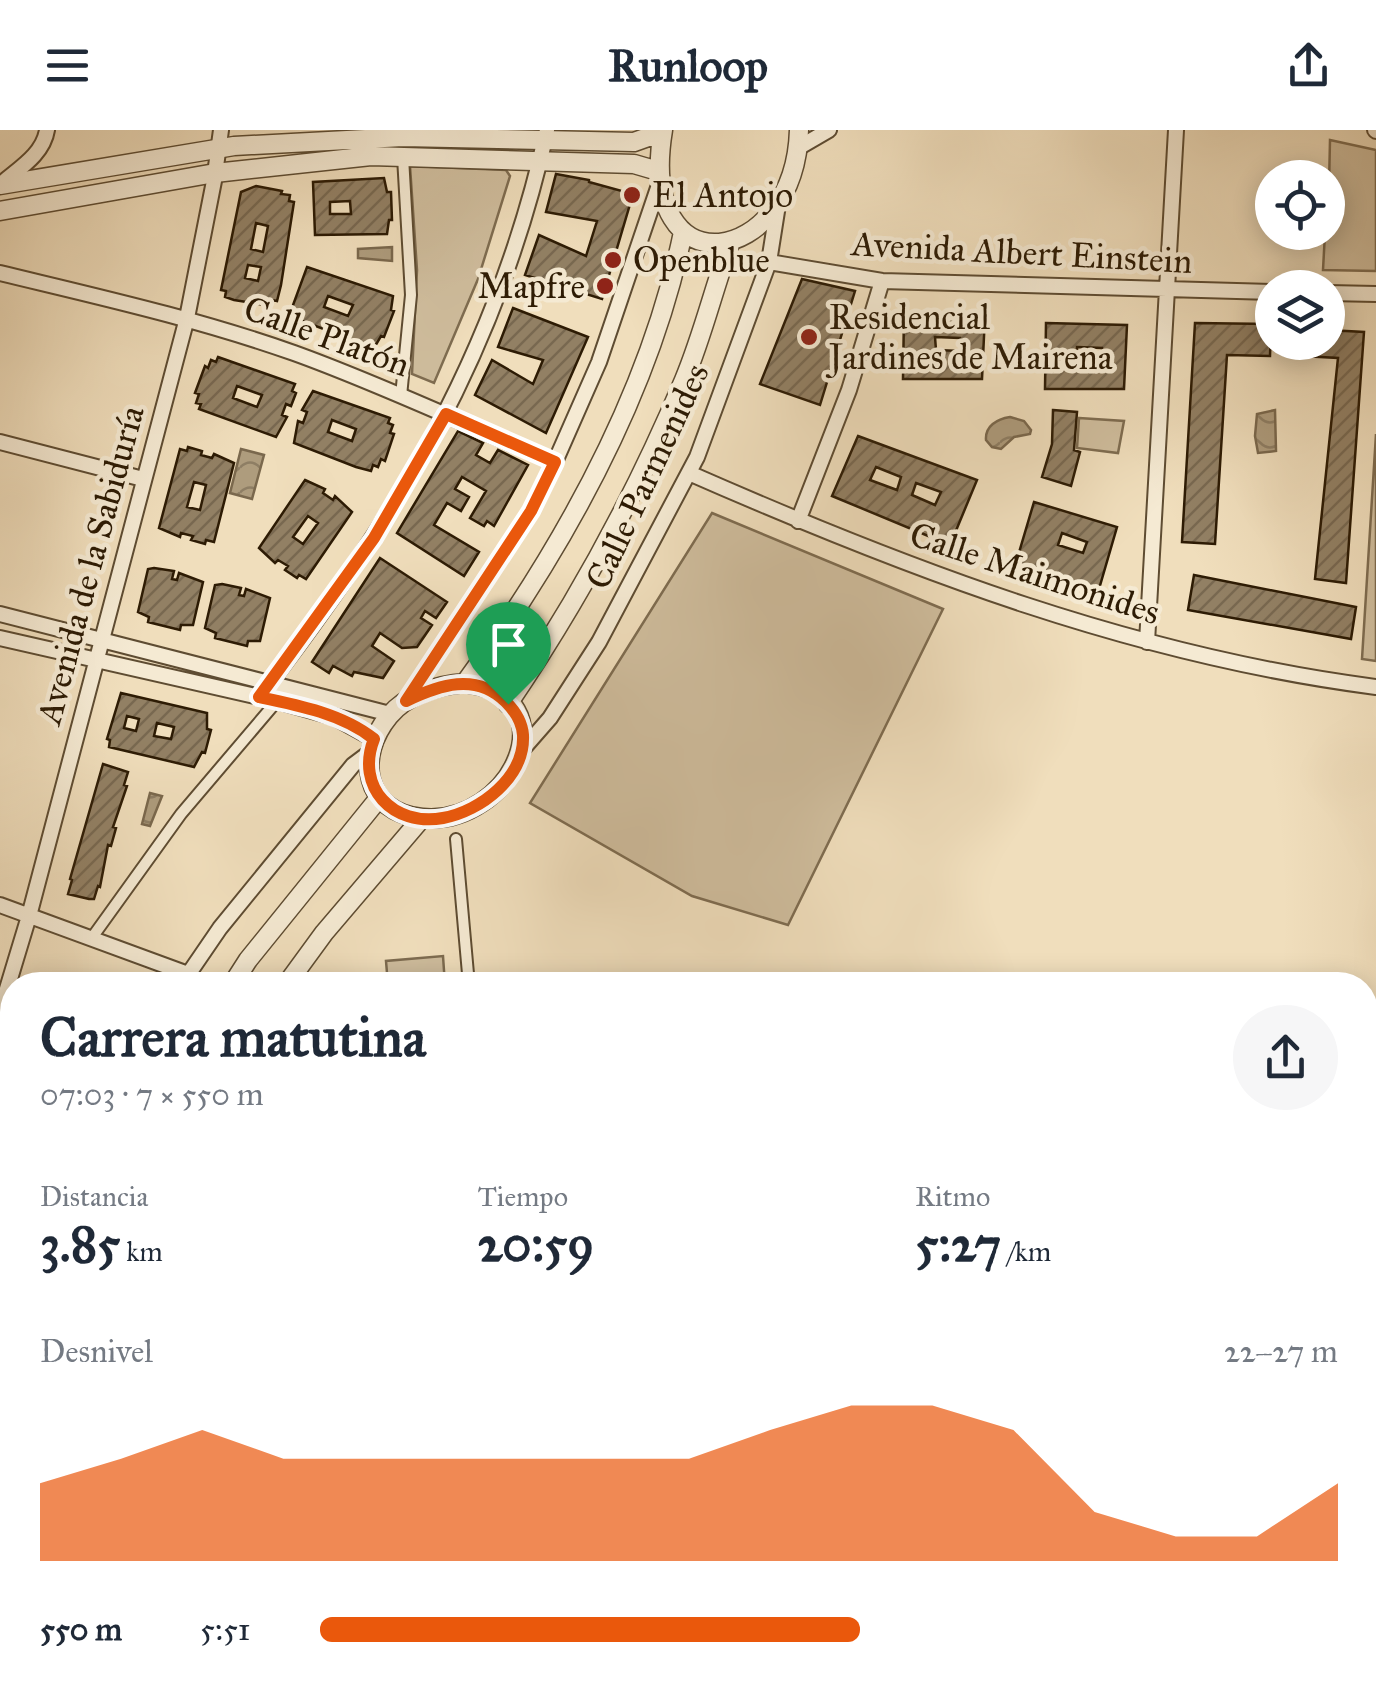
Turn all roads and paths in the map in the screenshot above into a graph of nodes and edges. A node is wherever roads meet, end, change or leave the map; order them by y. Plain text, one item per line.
1 (48, 130) edge
2 (829, 130) edge
3 (1176, 130) edge
4 (662, 131) edge
5 (545, 136) edge
6 (220, 139) edge
7 (798, 139) edge
8 (402, 156) junction
9 (539, 161) junction
10 (216, 173) junction
11 (659, 178) junction
12 (0, 184) edge
13 (778, 206) junction
14 (1, 215) edge
15 (684, 232) junction
16 (731, 241) junction
17 (769, 262) junction
18 (0, 273) edge
19 (882, 281) junction
20 (1167, 291) junction
21 (1255, 292) edge
22 (1345, 293) edge
23 (1376, 294) edge
24 (186, 318) junction
25 (401, 396) junction
26 (446, 414) junction
27 (0, 442) edge
28 (555, 462) junction
29 (689, 473) junction
30 (143, 480) junction
31 (798, 521) junction
32 (0, 614) edge
33 (0, 638) edge
34 (101, 642) junction
35 (1147, 642) junction
36 (97, 659) junction
37 (270, 683) junction
38 (465, 683) junction
39 (1376, 688) edge
40 (259, 697) junction
41 (277, 701) junction
42 (406, 701) junction
43 (508, 704) junction
44 (390, 714) junction
45 (372, 746) junction
46 (522, 750) junction
47 (378, 798) junction
48 (422, 818) junction
49 (456, 839) dead end
50 (0, 904) edge
51 (29, 916) junction
52 (91, 939) junction
53 (12, 972) edge
54 (166, 972) edge
55 (190, 972) edge
56 (240, 972) edge
57 (296, 972) edge
58 (467, 972) edge

1 - 12 street
2 - 7 street
3 - 20 street
4 - 5 street
4 - 11 street
5 - 6 street
5 - 9 street
6 - 10 street, Avenida de la Sabiduría
6 - 12 street
7 - 13 street
8 - 9 street
8 - 10 street
8 - 25 street
9 - 11 street
9 - 26 street
10 - 14 street
10 - 24 street, Avenida de la Sabiduría
11 - 15 street
11 - 28 street
13 - 16 street
13 - 17 street, Calle Parmenides
15 - 16 street
15 - 38 street
16 - 43 street
17 - 19 street, Avenida Albert Einstein
17 - 29 street, Calle Parmenides
18 - 24 street, Calle Platón
19 - 20 street, Avenida Albert Einstein
19 - 31 street
20 - 21 street, Avenida Albert Einstein
20 - 35 street
22 - 23 street
24 - 25 street, Calle Platón
24 - 30 street, Avenida de la Sabiduría
25 - 26 street, Calle Platón
26 - 28 street, Calle Platón
26 - 37 street
27 - 30 street
28 - 42 street
29 - 31 street, Calle Maimonides
29 - 46 street, Calle Parmenides
30 - 34 street, Avenida de la Sabiduría
31 - 35 street, Calle Maimonides
32 - 34 street
33 - 36 street
34 - 36 street, Avenida de la Sabiduría
34 - 37 street
35 - 39 street, Calle Maimonides
36 - 40 street
36 - 51 street, Avenida de la Sabiduría
37 - 40 street
37 - 44 street
38 - 42 street
38 - 43 street
40 - 41 street
41 - 45 street
41 - 52 street
42 - 44 street
43 - 46 street
44 - 45 street
45 - 47 street
45 - 55 street
46 - 48 street
47 - 48 street
47 - 56 street
48 - 57 street
49 - 58 street
50 - 51 street
51 - 52 street
51 - 53 street, Avenida de la Sabiduría
52 - 54 street

